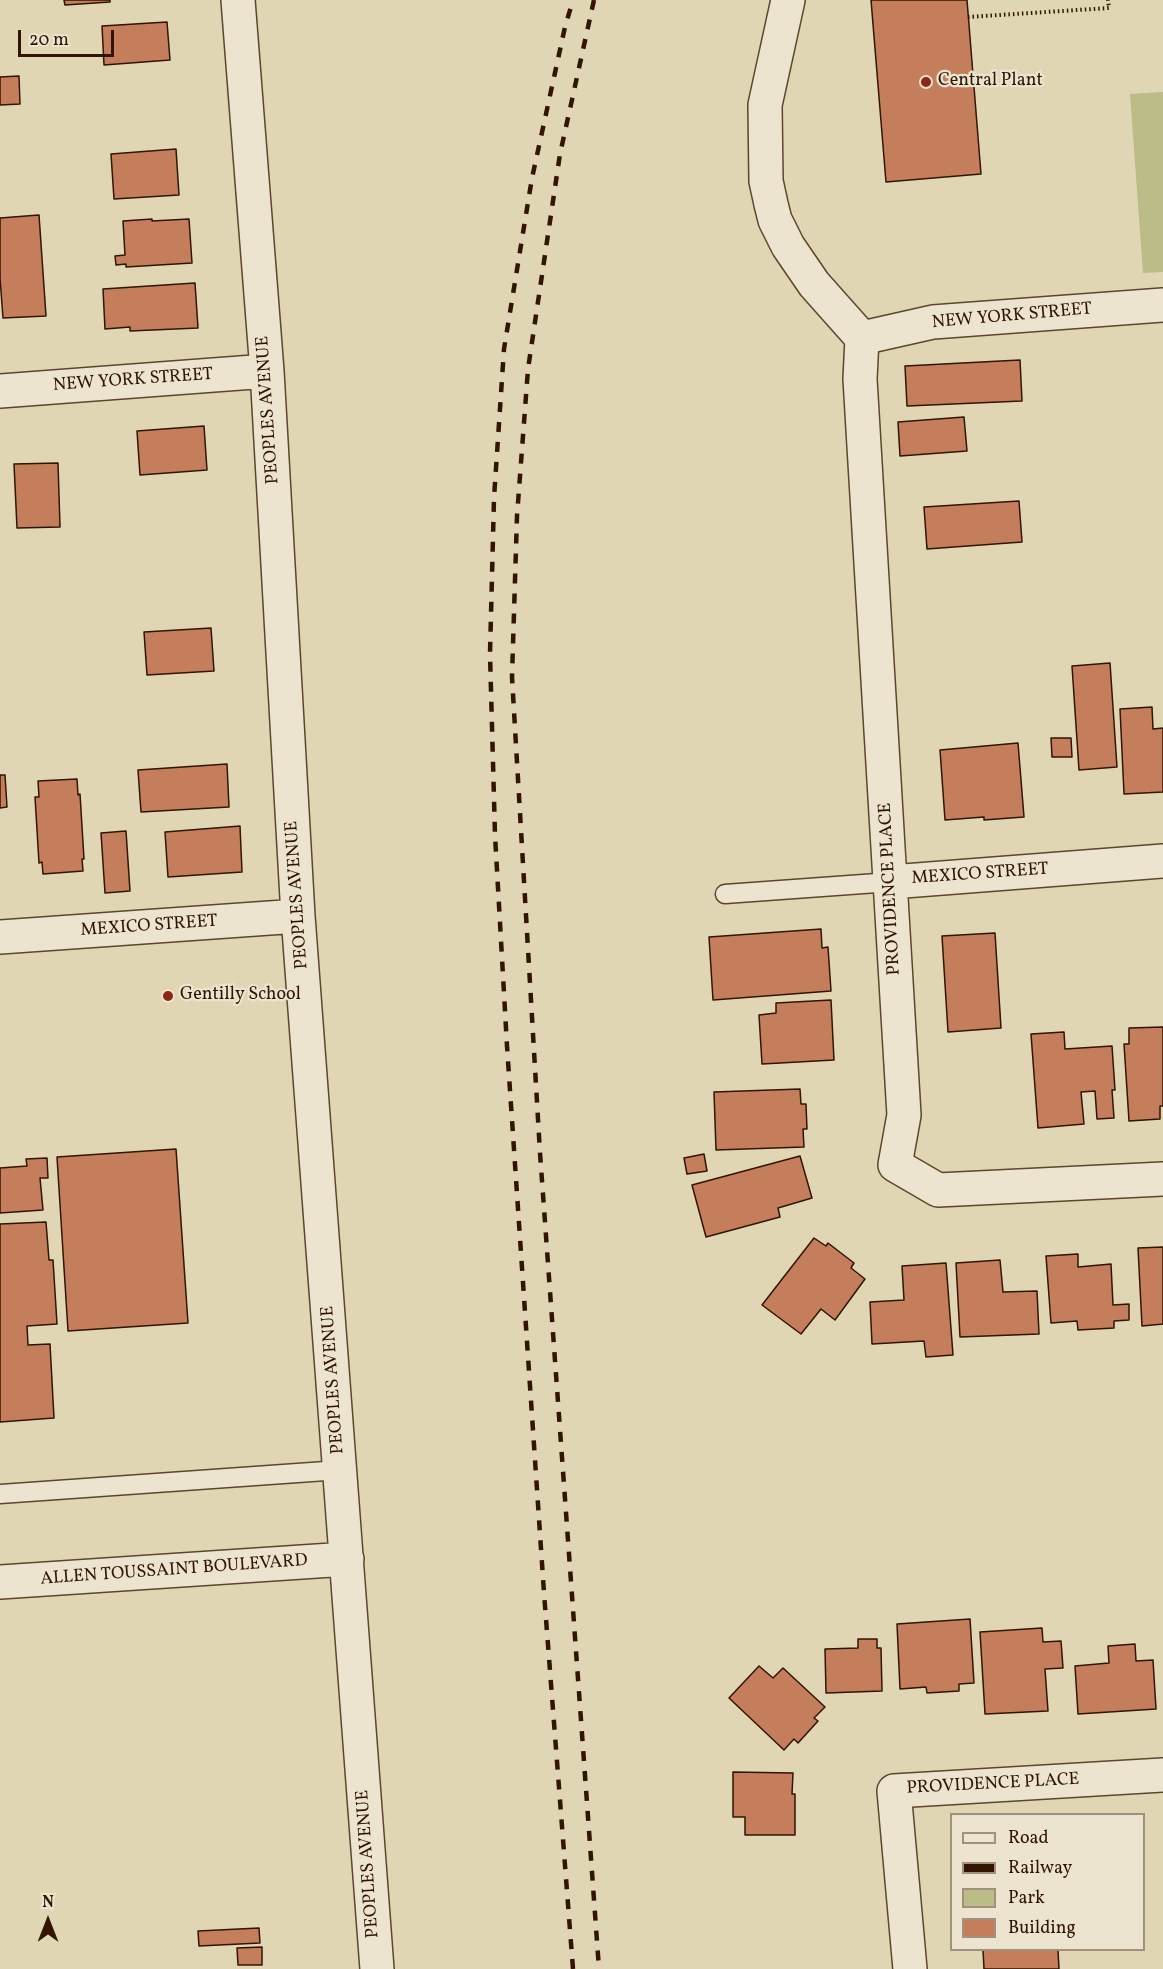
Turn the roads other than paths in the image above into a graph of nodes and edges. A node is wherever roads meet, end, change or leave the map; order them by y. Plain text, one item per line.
1 (238, 0) edge
2 (788, 0) edge
3 (1163, 305) edge
4 (862, 338) junction
5 (267, 371) junction
6 (0, 391) edge
7 (1163, 861) edge
8 (891, 882) junction
9 (725, 894) dead end
10 (298, 916) junction
11 (0, 937) edge
12 (1163, 1179) edge
13 (340, 1470) junction
14 (0, 1494) edge
15 (347, 1559) junction
16 (0, 1582) edge
17 (1163, 1775) edge
18 (377, 1969) edge
19 (910, 1969) edge

1 - 5 street, PEOPLES AVENUE
2 - 4 street
3 - 4 street, NEW YORK STREET
4 - 8 street, PROVIDENCE PLACE
5 - 6 street, NEW YORK STREET
5 - 10 street, PEOPLES AVENUE
7 - 8 street, MEXICO STREET
8 - 9 lane, MEXICO STREET
8 - 12 street, PROVIDENCE PLACE
10 - 11 street, MEXICO STREET
10 - 13 street, PEOPLES AVENUE
13 - 14 lane
13 - 15 street, PEOPLES AVENUE
15 - 16 street, ALLEN TOUSSAINT BOULEVARD
15 - 18 street, PEOPLES AVENUE
17 - 19 street, PROVIDENCE PLACE

